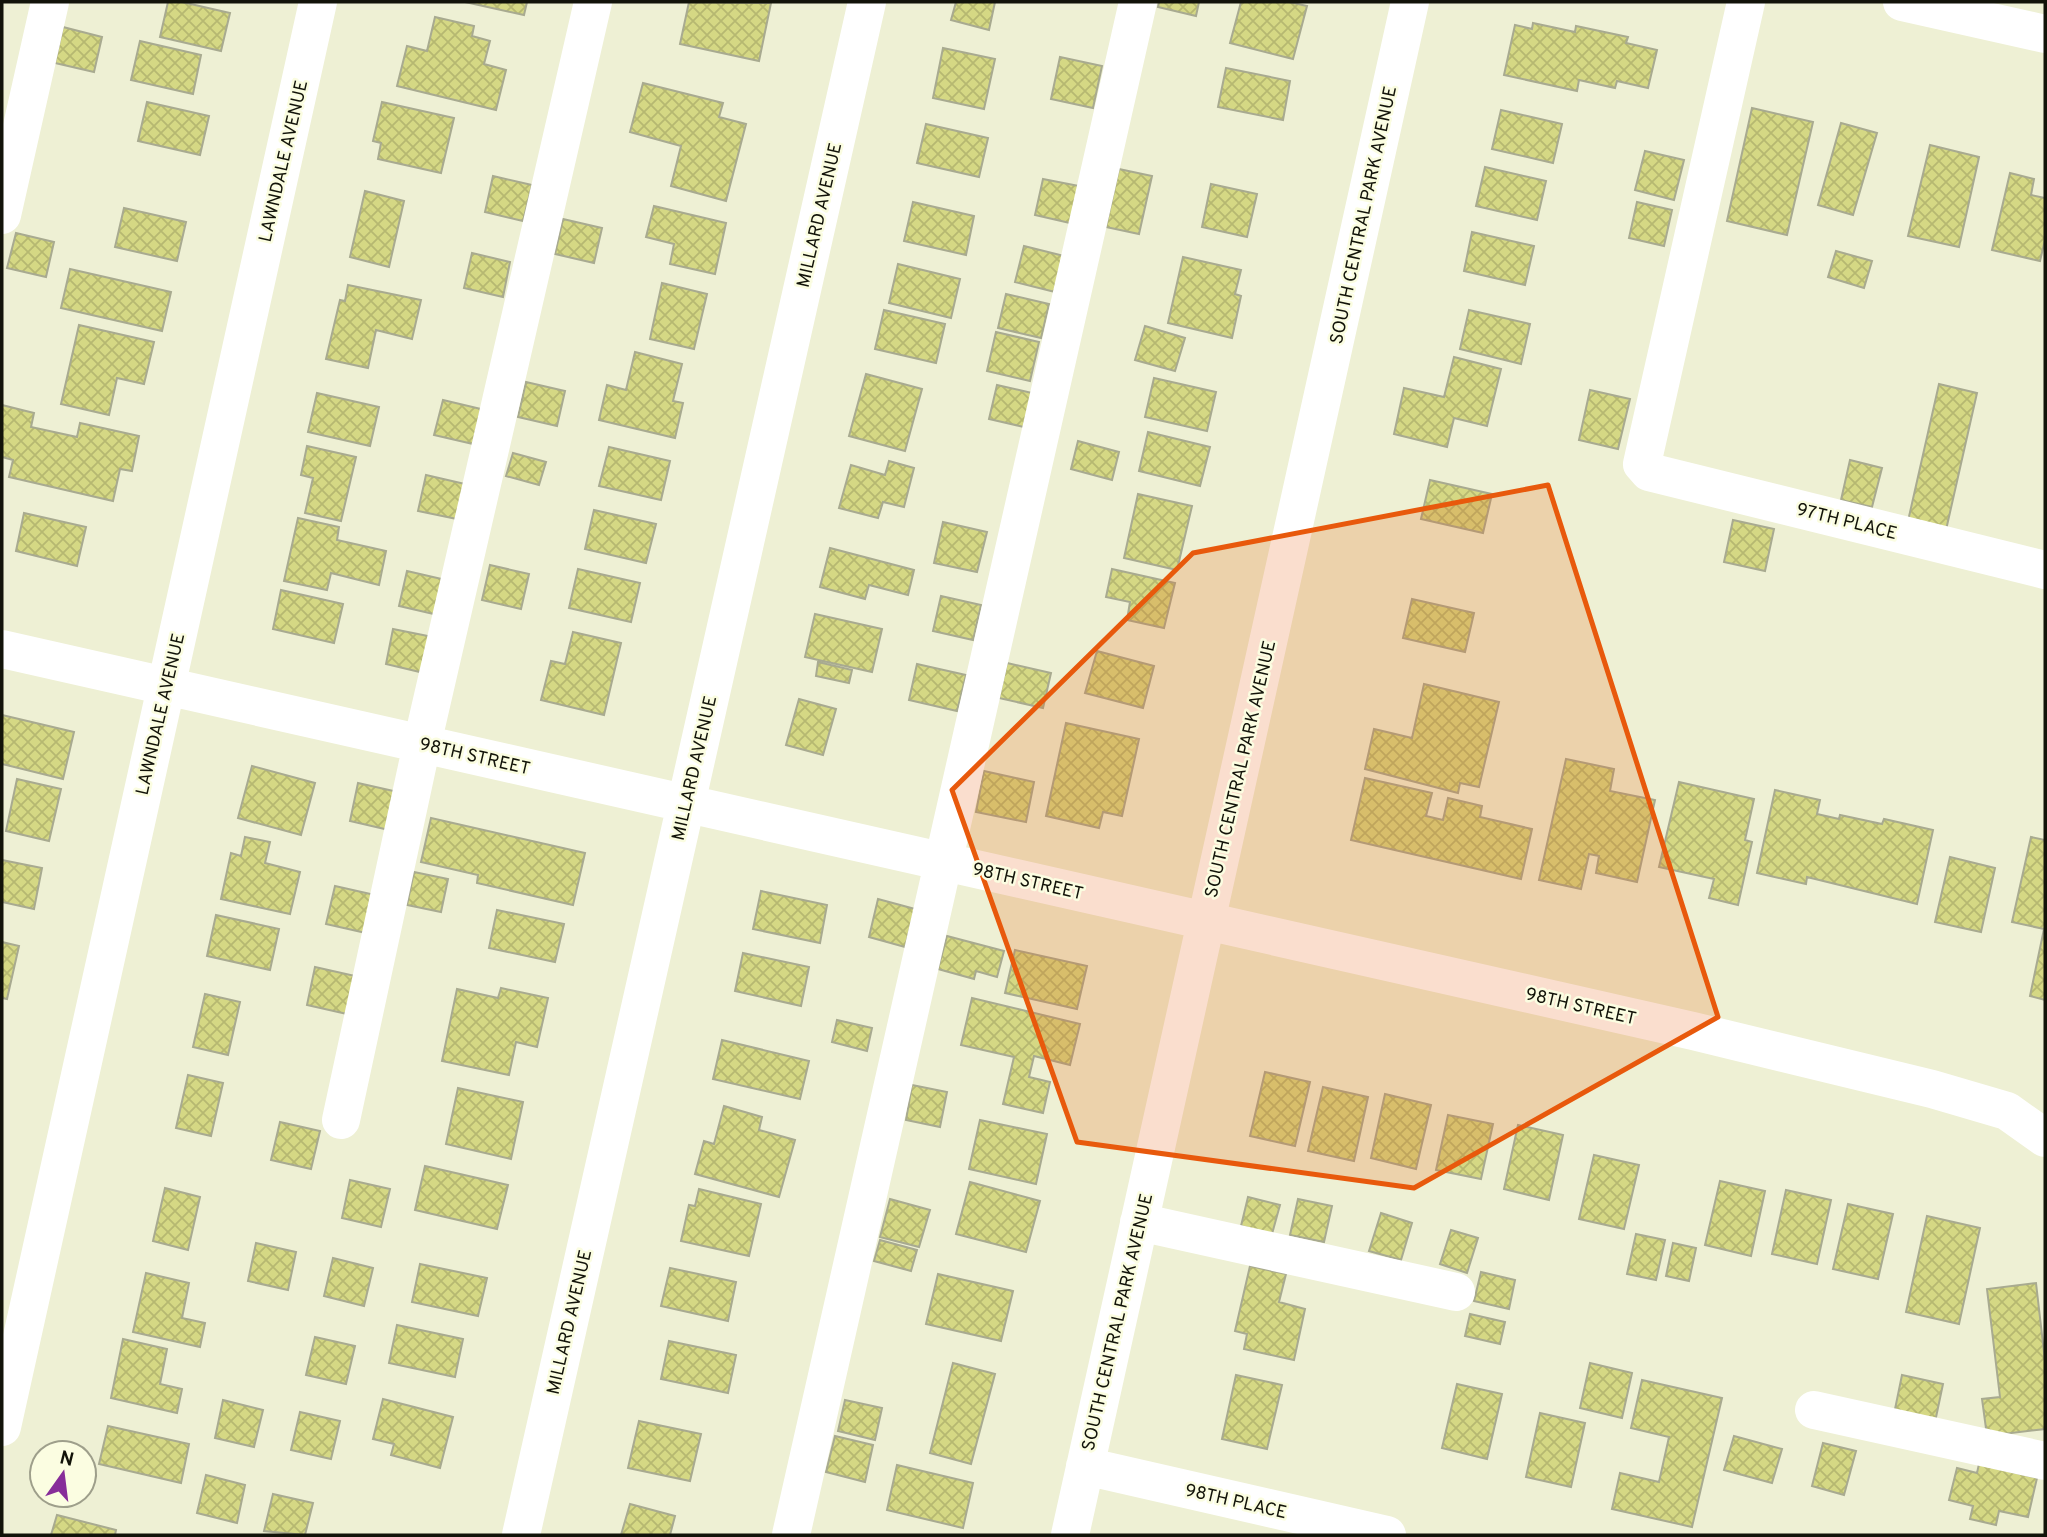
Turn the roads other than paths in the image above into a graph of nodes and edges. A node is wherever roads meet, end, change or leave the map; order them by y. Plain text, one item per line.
1 (50, 2) edge
2 (318, 2) edge
3 (593, 2) edge
4 (867, 2) edge
5 (1138, 2) edge
6 (1410, 2) edge
7 (1746, 2) edge
8 (1902, 2) edge
9 (2045, 34) edge
10 (2, 215) edge
11 (2045, 570) edge
12 (2, 649) edge
13 (166, 686) junction
14 (422, 744) junction
15 (686, 804) junction
16 (943, 862) junction
17 (1206, 920) junction
18 (341, 1120) dead end
19 (2045, 1138) edge
20 (1139, 1222) junction
21 (1456, 1292) dead end
22 (1814, 1410) dead end
23 (2, 1427) edge
24 (2045, 1461) edge
25 (1085, 1466) junction
26 (521, 1535) edge
27 (791, 1535) edge
28 (1070, 1535) edge
29 (1387, 1535) edge

1 - 10 street
2 - 13 street, LAWNDALE AVENUE
3 - 14 street
4 - 15 street, MILLARD AVENUE
5 - 16 street
6 - 17 street, SOUTH CENTRAL PARK AVENUE
7 - 11 street, 97TH PLACE
8 - 9 street
12 - 13 street, 98TH STREET
13 - 14 street, 98TH STREET
13 - 23 street, LAWNDALE AVENUE
14 - 15 street, 98TH STREET
14 - 18 street
15 - 16 street, 98TH STREET
15 - 26 street, MILLARD AVENUE
16 - 17 street, 98TH STREET
16 - 27 street
17 - 19 street, 98TH STREET
17 - 20 street, SOUTH CENTRAL PARK AVENUE
20 - 21 street
20 - 25 street, SOUTH CENTRAL PARK AVENUE
22 - 24 street
25 - 28 street, SOUTH CENTRAL PARK AVENUE
25 - 29 street, 98TH PLACE

